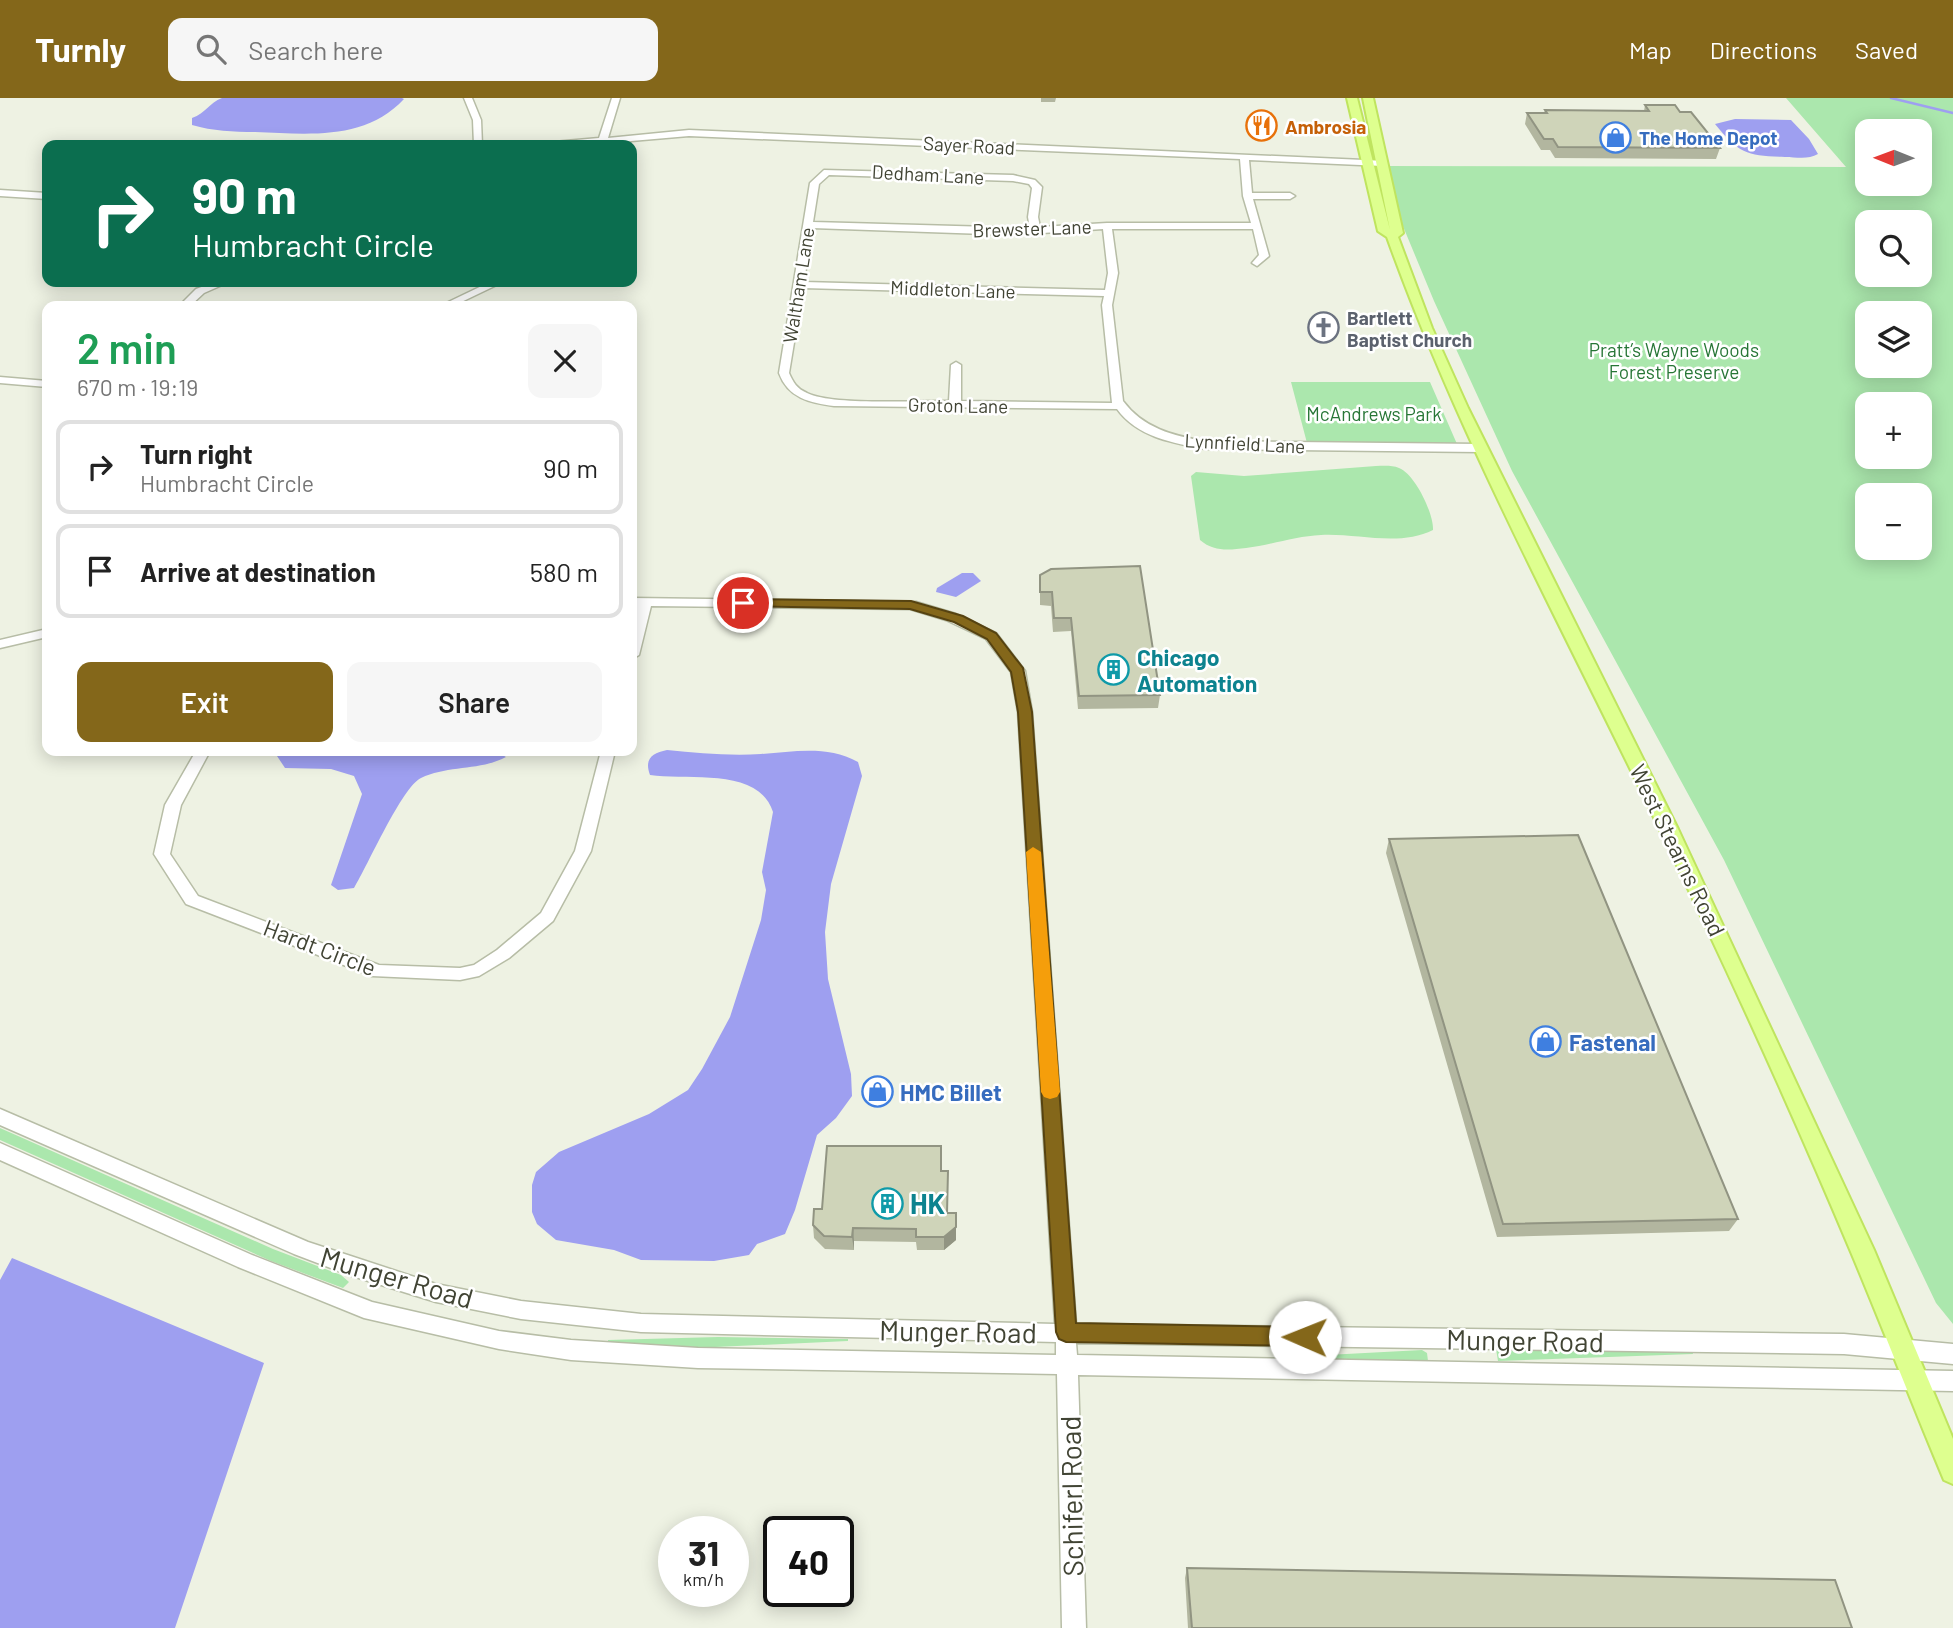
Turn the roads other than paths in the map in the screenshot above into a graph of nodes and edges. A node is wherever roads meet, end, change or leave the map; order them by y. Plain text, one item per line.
1 (468, 98) edge
2 (616, 98) edge
3 (1352, 98) edge
4 (1368, 98) edge
5 (478, 140) edge
6 (604, 140) edge
7 (629, 140) edge
8 (1244, 158) junction
9 (1383, 163) junction
10 (1367, 164) junction
11 (823, 175) joint
12 (0, 193) edge
13 (42, 196) edge
14 (1248, 196) junction
15 (1290, 196) dead end
16 (808, 225) junction
17 (1107, 226) junction
18 (1257, 226) junction
19 (1036, 232) junction
20 (1392, 235) junction
21 (1257, 263) dead end
22 (798, 285) junction
23 (211, 287) edge
24 (487, 287) edge
25 (1108, 293) junction
26 (189, 301) edge
27 (456, 301) edge
28 (956, 365) dead end
29 (0, 380) edge
30 (42, 384) edge
31 (797, 395) joint
32 (954, 405) junction
33 (1119, 406) junction
34 (1480, 448) junction
35 (639, 602) edge
36 (42, 634) edge
37 (0, 644) edge
38 (200, 756) edge
39 (607, 756) edge
40 (0, 1117) edge
41 (0, 1151) edge
42 (1066, 1332) junction
43 (1902, 1350) junction
44 (1953, 1354) edge
45 (1067, 1364) junction
46 (1915, 1380) junction
47 (1953, 1381) edge
48 (1953, 1471) edge
49 (1074, 1628) edge

1 - 5 street
2 - 6 street
3 - 10 main road, West Stearns Road
4 - 9 main road, West Stearns Road
7 - 8 street, Sayer Road
8 - 10 street, Sayer Road
8 - 14 street
9 - 10 street, Sayer Road
9 - 20 main road, West Stearns Road
10 - 20 main road, West Stearns Road
11 - 16 street, Waltham Lane
11 - 19 street, Dedham Lane
12 - 13 street
14 - 15 street
14 - 18 street
16 - 19 street, Brewster Lane
16 - 22 street, Waltham Lane
17 - 18 street, Brewster Lane
17 - 19 street, Brewster Lane
17 - 25 street
18 - 21 street
20 - 34 main road, West Stearns Road
22 - 25 street, Middleton Lane
22 - 31 street, Waltham Lane
23 - 26 street
24 - 27 street
25 - 33 street
28 - 32 street
29 - 30 street
31 - 32 street, Groton Lane
32 - 33 street, Groton Lane
33 - 34 street, Lynnfield Lane
34 - 43 main road, West Stearns Road
35 - 42 street, Schiferl Road
36 - 37 street
38 - 39 street, Hardt Circle
40 - 42 street, Munger Road
41 - 45 street, Munger Road
42 - 43 street, Munger Road
42 - 45 street, Schiferl Road
43 - 44 street, Munger Road
43 - 46 main road, West Stearns Road
45 - 46 street, Munger Road
45 - 49 street, Schiferl Road
46 - 47 street, Munger Road
46 - 48 main road, West Stearns Road

